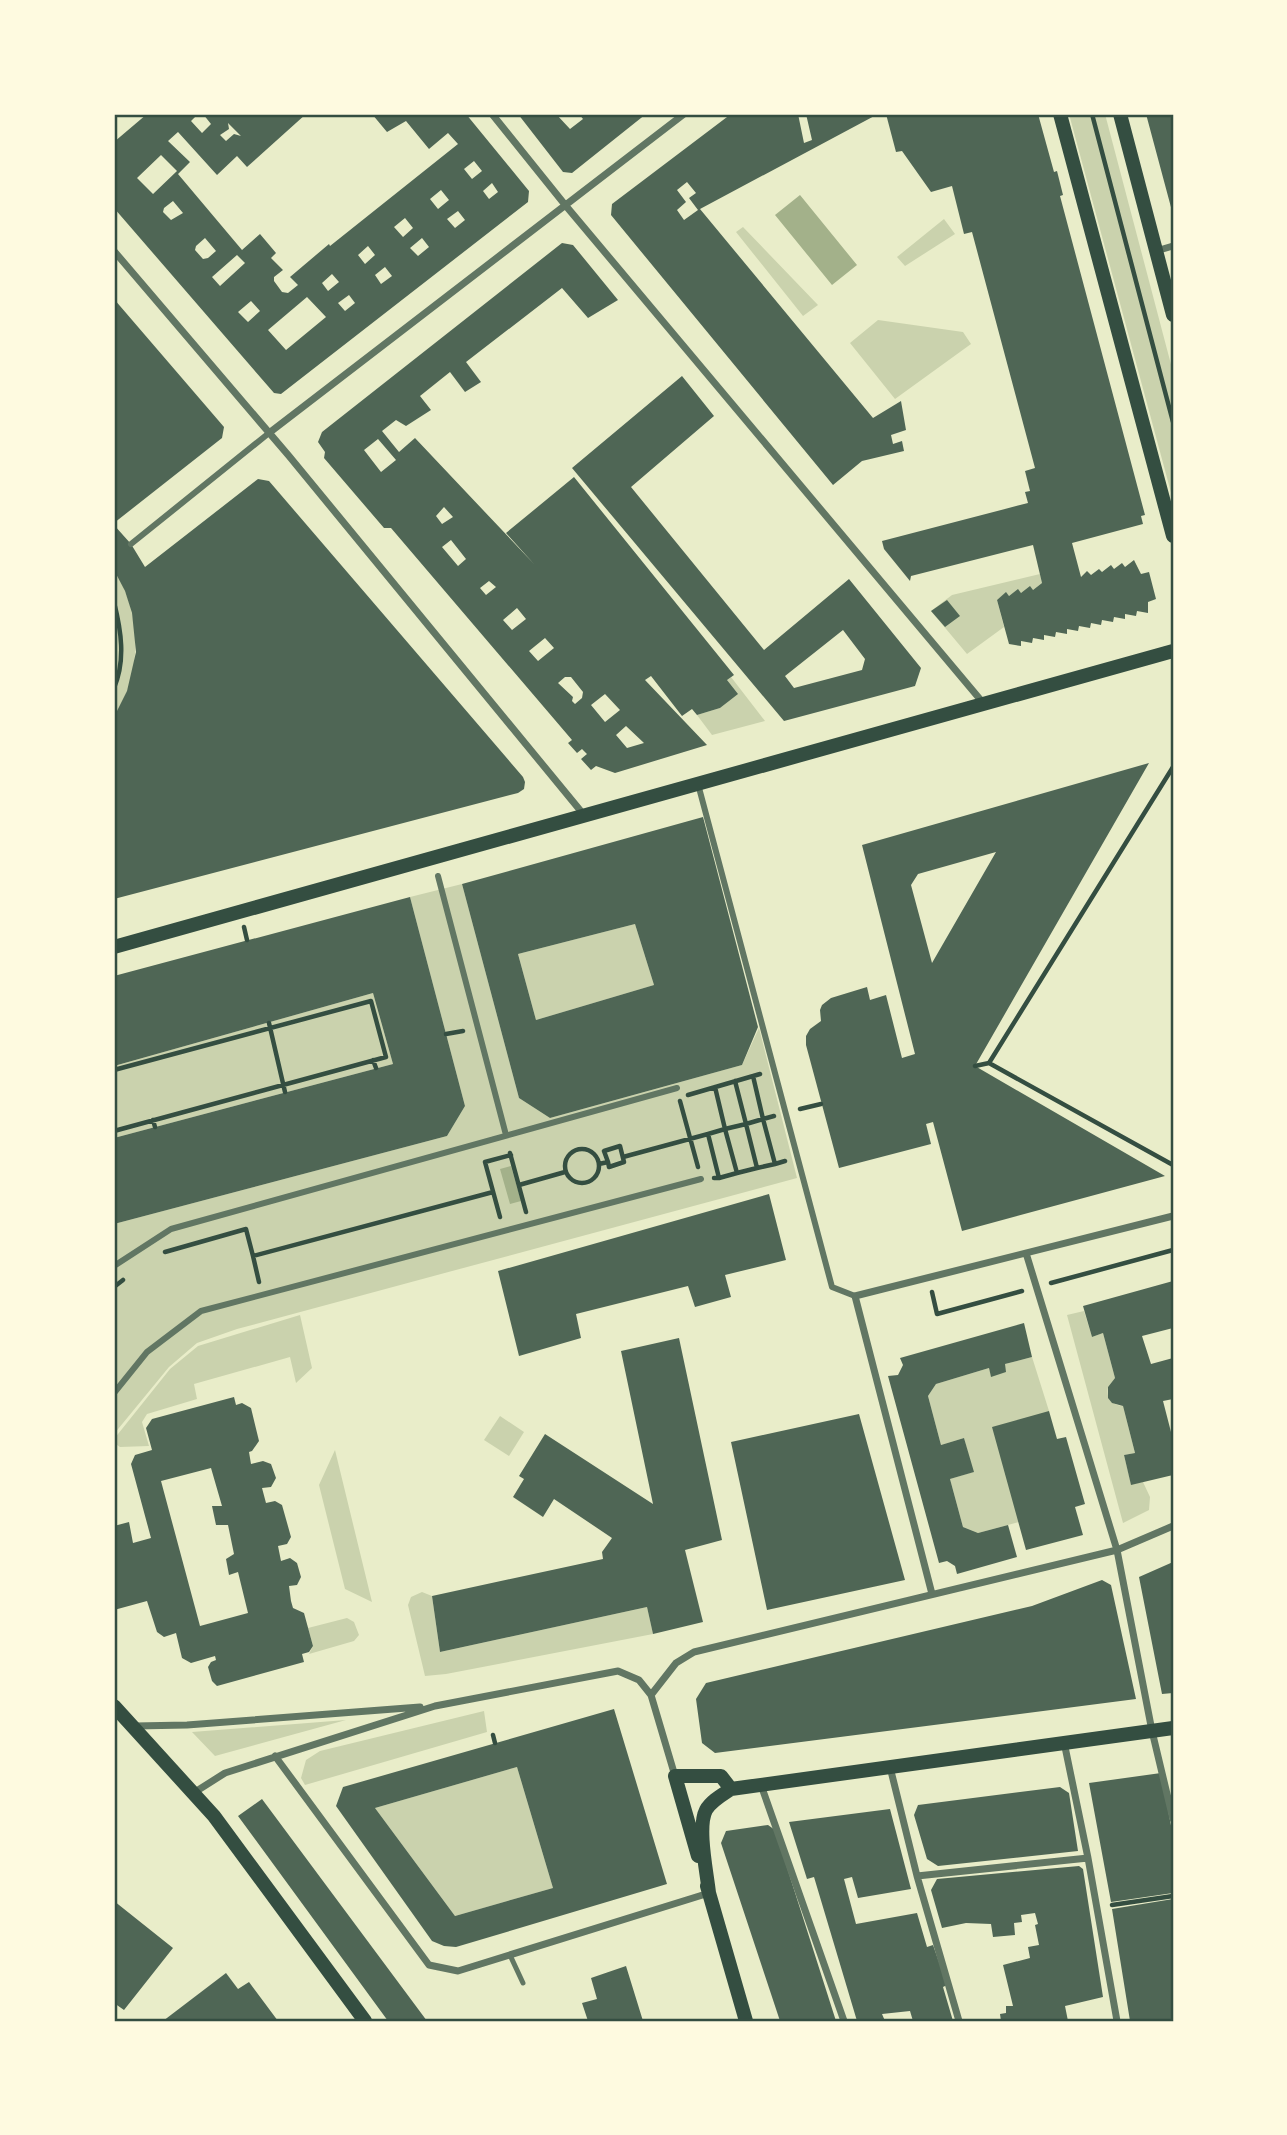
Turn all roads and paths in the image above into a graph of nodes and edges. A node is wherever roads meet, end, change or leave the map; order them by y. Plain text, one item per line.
1 (492, 114) edge
2 (684, 114) edge
3 (1060, 114) edge
4 (1092, 114) edge
5 (1120, 114) edge
6 (566, 206) junction
7 (1173, 246) edge
8 (114, 251) edge
9 (1156, 251) junction
10 (1173, 315) edge
11 (1173, 422) edge
12 (270, 433) junction
13 (1173, 536) edge
14 (131, 544) dead end
15 (114, 602) edge
16 (1173, 651) edge
17 (114, 685) edge
18 (984, 704) junction
19 (1173, 766) edge
20 (698, 784) junction
21 (584, 816) junction
22 (438, 876) dead end
23 (114, 947) edge
24 (269, 1025) junction
25 (373, 1060) junction
26 (989, 1063) junction
27 (975, 1066) dead end
28 (376, 1068) dead end
29 (114, 1070) edge
30 (735, 1081) junction
31 (283, 1085) junction
32 (715, 1087) junction
33 (677, 1088) dead end
34 (285, 1092) dead end
35 (697, 1092) dead end
36 (679, 1098) dead end
37 (821, 1104) dead end
38 (786, 1113) junction
39 (764, 1119) junction
40 (153, 1120) junction
41 (746, 1124) junction
42 (155, 1127) dead end
43 (725, 1129) junction
44 (114, 1131) edge
45 (790, 1131) junction
46 (708, 1133) junction
47 (506, 1135) junction
48 (691, 1138) junction
49 (511, 1155) junction
50 (623, 1157) junction
51 (608, 1162) junction
52 (599, 1164) junction
53 (775, 1164) junction
54 (1173, 1165) edge
55 (757, 1168) junction
56 (565, 1172) junction
57 (737, 1173) junction
58 (719, 1178) junction
59 (701, 1180) junction
60 (519, 1185) junction
61 (493, 1192) junction
62 (1173, 1216) edge
63 (514, 1217) dead end
64 (501, 1220) dead end
65 (1026, 1253) junction
66 (159, 1254) dead end
67 (114, 1266) edge
68 (125, 1279) dead end
69 (114, 1287) edge
70 (855, 1296) junction
71 (114, 1393) edge
72 (1173, 1526) edge
73 (1117, 1550) junction
74 (932, 1594) junction
75 (652, 1695) junction
76 (114, 1706) edge
77 (435, 1706) junction
78 (131, 1726) junction
79 (1173, 1728) edge
80 (1152, 1731) junction
81 (494, 1735) dead end
82 (1064, 1741) junction
83 (495, 1743) dead end
84 (275, 1756) junction
85 (890, 1767) junction
86 (675, 1776) junction
87 (761, 1784) junction
88 (731, 1789) junction
89 (195, 1792) junction
90 (1173, 1819) edge
91 (1088, 1858) junction
92 (917, 1876) junction
93 (709, 1893) junction
94 (1173, 1896) edge
95 (1097, 1908) junction
96 (510, 1955) junction
97 (523, 1983) dead end
98 (365, 2021) edge
99 (747, 2021) edge
100 (844, 2021) edge
101 (959, 2021) edge
102 (1117, 2021) edge

1 - 6 street
2 - 6 street
3 - 13 main road
4 - 11 path
5 - 9 main road
6 - 12 street
6 - 18 street
7 - 9 street
8 - 12 street
9 - 10 main road
12 - 14 street
12 - 21 street
15 - 17 path
16 - 18 main road
18 - 20 main road
19 - 26 path
20 - 21 main road
20 - 38 street
21 - 23 main road
22 - 47 street
24 - 25 path
24 - 29 path
24 - 31 path
25 - 28 path
25 - 31 path
26 - 27 path
26 - 54 path
30 - 32 path
30 - 39 path
30 - 41 path
31 - 34 path
31 - 40 path
32 - 35 path
32 - 43 path
33 - 47 street
36 - 48 path
37 - 38 path
38 - 45 street
39 - 41 path
39 - 53 path
40 - 42 path
40 - 44 path
41 - 43 path
41 - 55 path
43 - 46 path
43 - 57 path
45 - 53 path
45 - 70 street
46 - 48 path
46 - 58 path
47 - 49 path
47 - 67 street
48 - 50 path
48 - 59 path
49 - 60 path
49 - 61 path
50 - 51 path
50 - 51 path
51 - 52 path
52 - 56 path
52 - 56 path
53 - 55 path
55 - 57 path
56 - 60 path
57 - 58 path
58 - 59 path
59 - 71 street
60 - 63 path
61 - 64 path
61 - 66 path
62 - 65 street
65 - 70 street
65 - 73 street
68 - 69 path
70 - 74 street
72 - 73 street
73 - 74 street
73 - 80 street
74 - 75 street
75 - 77 street
75 - 86 street
76 - 78 main road
77 - 78 street
77 - 84 street
78 - 89 main road
79 - 80 main road
80 - 82 main road
80 - 90 street
81 - 83 path
82 - 85 main road
82 - 91 street
84 - 89 street
84 - 96 street
85 - 87 main road
85 - 92 street
86 - 88 main road
86 - 93 main road
87 - 88 main road
87 - 100 street
88 - 93 main road
89 - 98 main road
91 - 92 street
91 - 95 street
92 - 101 street
93 - 96 street
93 - 99 main road
94 - 95 path
95 - 102 street
96 - 97 lane

